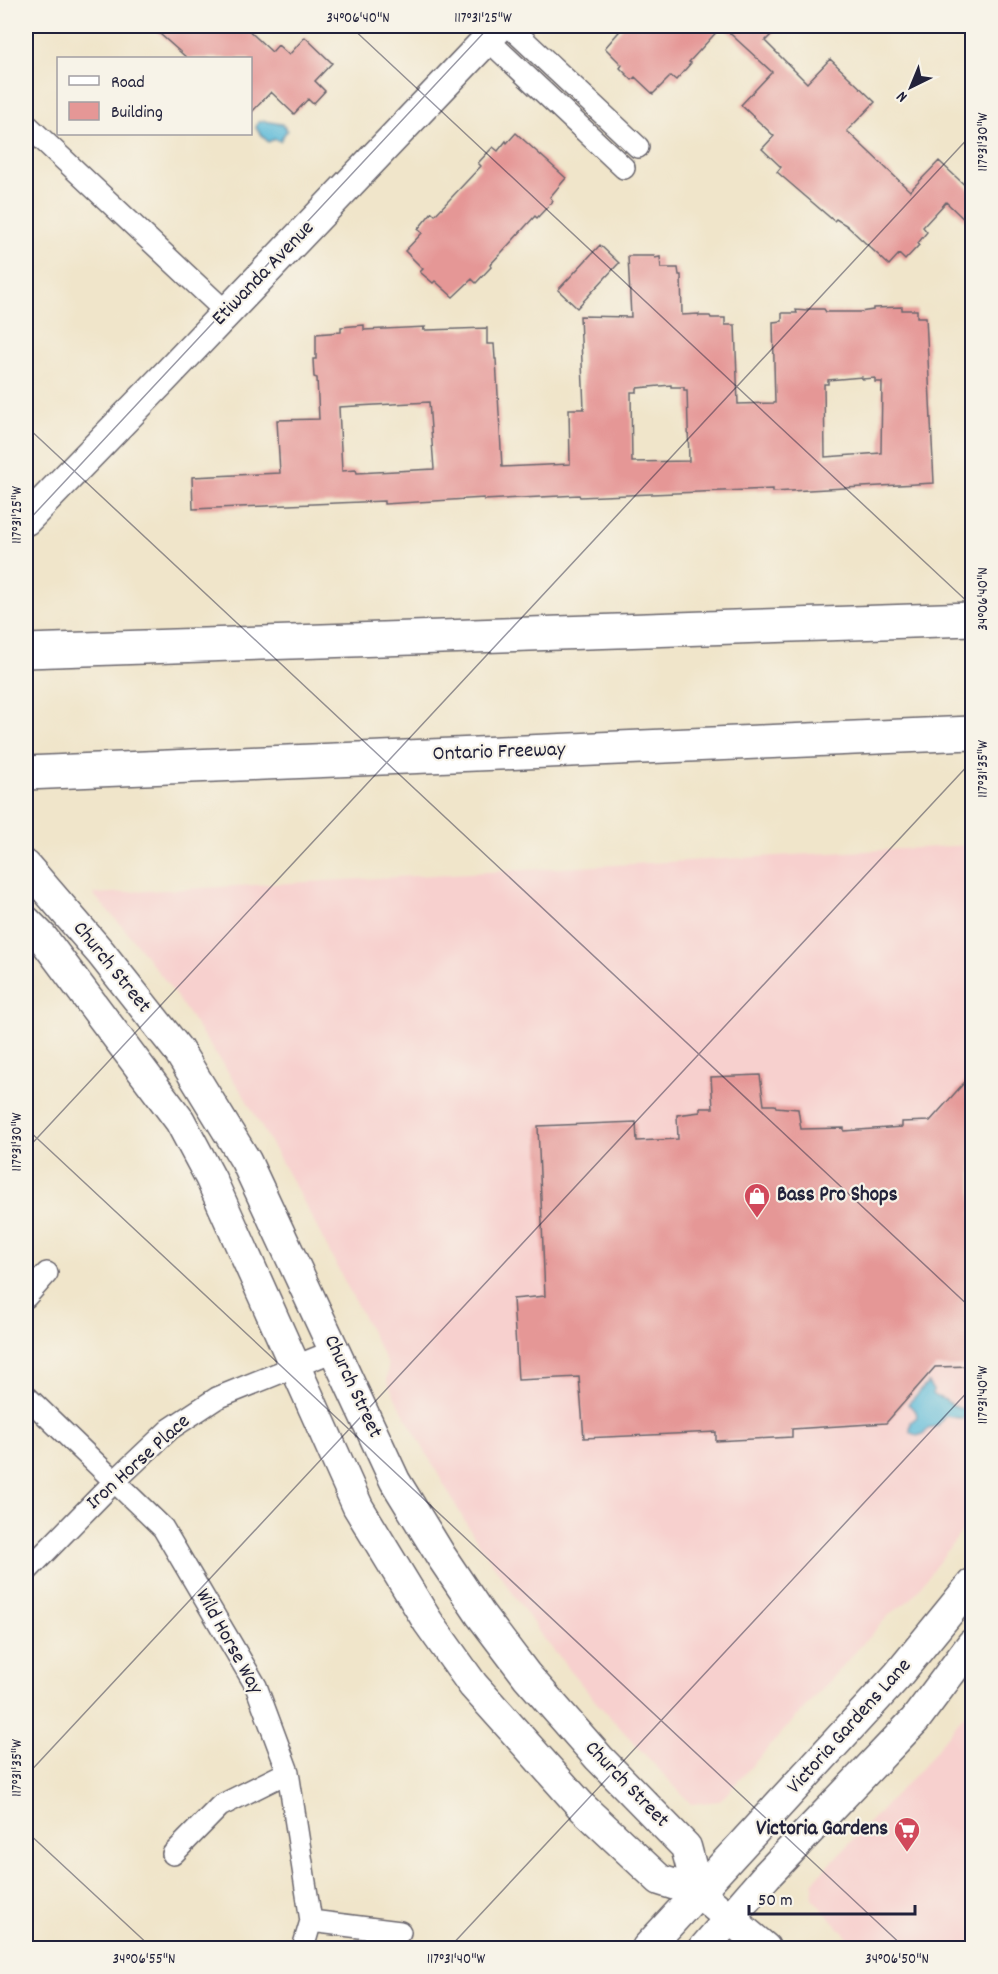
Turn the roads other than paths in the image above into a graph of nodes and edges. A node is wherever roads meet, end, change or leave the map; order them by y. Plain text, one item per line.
1 (499, 30) edge
2 (26, 124) edge
3 (638, 147) dead end
4 (624, 168) dead end
5 (227, 313) junction
6 (26, 520) edge
7 (972, 619) edge
8 (26, 651) edge
9 (972, 733) edge
10 (34, 772) edge
11 (26, 866) edge
12 (26, 921) edge
13 (47, 1273) dead end
14 (26, 1298) edge
15 (336, 1350) junction
16 (294, 1367) junction
17 (26, 1395) edge
18 (115, 1481) junction
19 (26, 1572) edge
20 (972, 1584) edge
21 (972, 1644) edge
22 (288, 1772) junction
23 (173, 1854) dead end
24 (698, 1892) junction
25 (731, 1918) junction
26 (311, 1921) junction
27 (400, 1932) dead end
28 (303, 1948) edge
29 (647, 1948) edge
30 (704, 1948) edge
31 (765, 1948) edge

1 - 3 street
1 - 4 street
1 - 5 main road, Etiwanda Avenue
2 - 5 street
5 - 6 main road, Etiwanda Avenue
7 - 8 highway
9 - 10 highway, Ontario Freeway
11 - 15 main road, Church Street
12 - 16 main road, Church Street
13 - 14 street
15 - 16 street, Iron Horse Place
15 - 24 main road, Church Street
16 - 18 street, Iron Horse Place
16 - 24 main road, Church Street
17 - 18 street, Wild Horse Way
18 - 19 street, Iron Horse Place
18 - 22 street, Wild Horse Way
20 - 24 main road, Victoria Gardens Lane
21 - 25 main road, Victoria Gardens Lane
22 - 23 street
22 - 26 street, Wild Horse Way
24 - 25 main road, Church Street
24 - 29 main road, Victoria Gardens Lane
25 - 30 main road, Victoria Gardens Lane
25 - 31 main road, Church Street
26 - 27 street
26 - 28 street, Wild Horse Way

